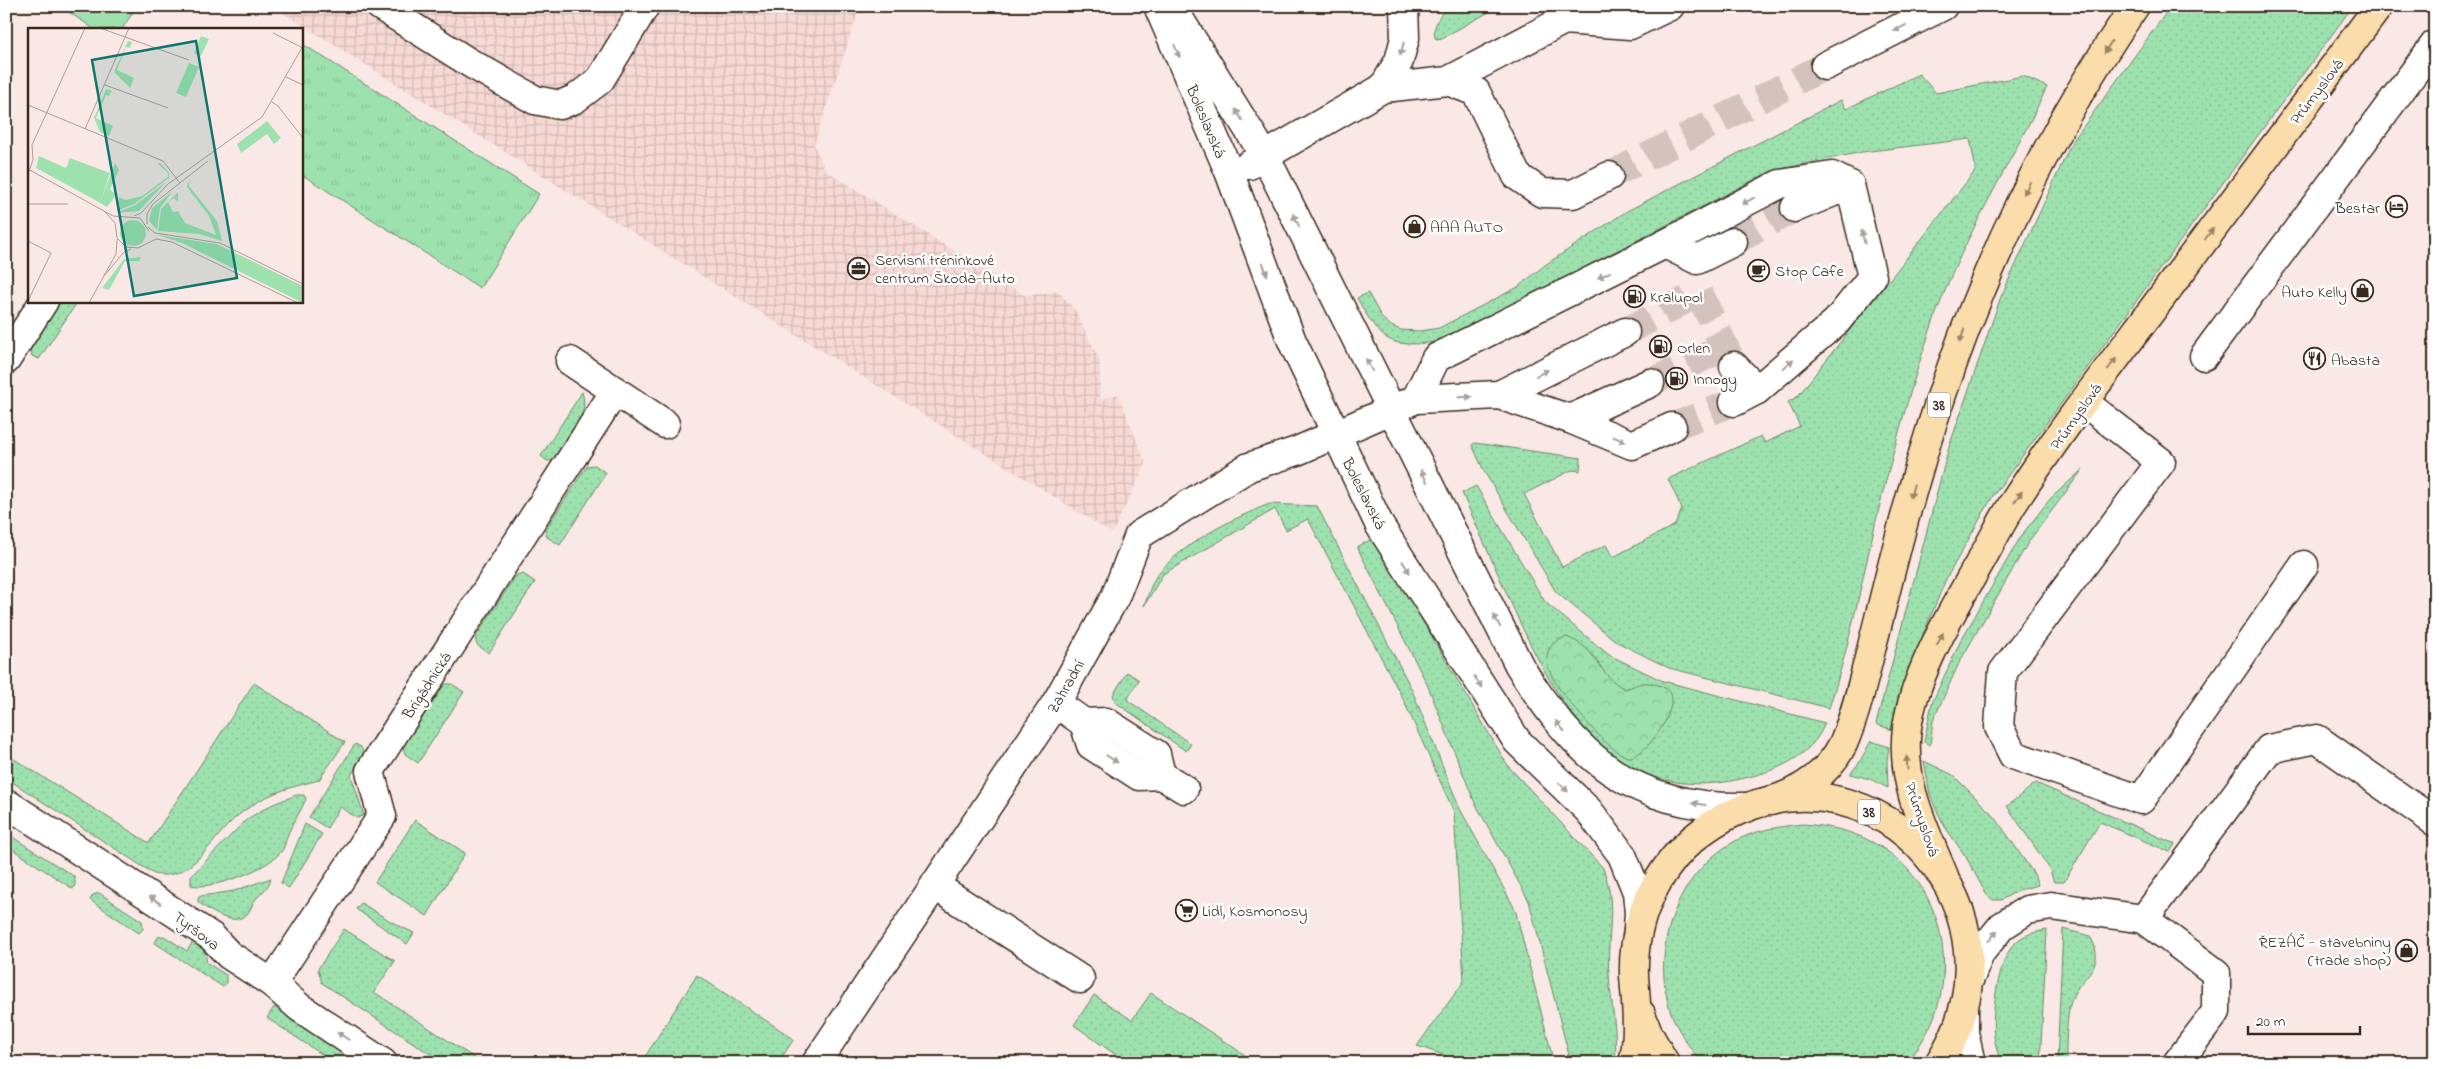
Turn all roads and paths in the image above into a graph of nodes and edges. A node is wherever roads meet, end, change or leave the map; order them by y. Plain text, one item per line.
1 (380, 6) edge
2 (646, 6) edge
3 (1158, 6) edge
4 (1171, 6) edge
5 (1404, 6) edge
6 (1670, 6) edge
7 (1943, 6) edge
8 (2135, 6) edge
9 (2379, 6) edge
10 (1570, 13) edge
11 (2435, 44) edge
12 (1825, 66) tunnel mouth
13 (1448, 81) junction
14 (1383, 88) junction
15 (1265, 156) junction
16 (1230, 174) junction
17 (1609, 176) tunnel mouth
18 (1850, 184) junction
19 (1795, 208) tunnel mouth
20 (1733, 242) tunnel mouth
21 (1665, 244) junction
22 (43, 302) edge
23 (1625, 332) tunnel mouth
24 (2204, 356) dead end
25 (6, 360) edge
26 (570, 361) dead end
27 (1734, 366) tunnel mouth
28 (1650, 383) tunnel mouth
29 (615, 391) junction
30 (1499, 396) junction
31 (1416, 399) junction
32 (2084, 402) junction
33 (1391, 409) junction
34 (1570, 419) junction
35 (664, 424) dead end
36 (1672, 427) tunnel mouth
37 (1335, 433) junction
38 (2304, 564) dead end
39 (1056, 703) junction
40 (1184, 789) dead end
41 (6, 803) edge
42 (1759, 804) junction
43 (2435, 822) edge
44 (1944, 876) junction
45 (934, 885) junction
46 (2144, 918) junction
47 (1637, 935) junction
48 (1970, 978) junction
49 (1080, 979) dead end
50 (272, 983) junction
51 (1636, 991) junction
52 (1964, 1008) junction
53 (383, 1063) edge
54 (816, 1063) edge
55 (1633, 1063) edge
56 (1665, 1063) edge
57 (1939, 1063) edge
58 (1971, 1063) edge
59 (2177, 1063) edge

1 - 2 street
3 -> 16 street, Boleslavská
15 -> 4 street
5 -> 14 street
6 - 10 street
7 -> 12 street
8 -> 42 main road, 38
32 -> 9 main road, Průmyslová / 38
10 - 13 street
11 - 24 street
13 - 14 street
13 - 17 street
14 - 15 street
15 - 16 street
33 -> 15 street
16 -> 37 street, Boleslavská
18 - 19 street
18 -> 21 street
27 -> 18 street
20 - 21 street
21 -> 31 street
22 - 25 street
30 -> 23 street
26 - 29 street
28 - 34 street
29 - 35 street
29 - 50 street, Brigádnická
31 -> 30 street, Zahradní
30 - 34 street
31 - 33 street, Zahradní
32 - 38 street
44 -> 32 main road, Průmyslová / 38
33 - 37 street, Zahradní
42 -> 33 street
34 -> 36 street
37 - 39 street, Zahradní
37 -> 47 street, Boleslavská
39 - 40 street
39 - 45 street, Zahradní
50 -> 41 street, Tyršova
42 - 44 main road, 38
42 - 47 main road, 38
43 - 46 street
44 - 48 main road, 38
45 - 49 street
45 - 54 street, Zahradní
48 -> 46 street
46 - 59 street
47 - 51 main road, 38
48 - 52 main road, 38
53 -> 50 street, Tyršova
51 - 55 main road
51 - 56 main road, 38
52 - 57 main road, 38
52 - 58 street

